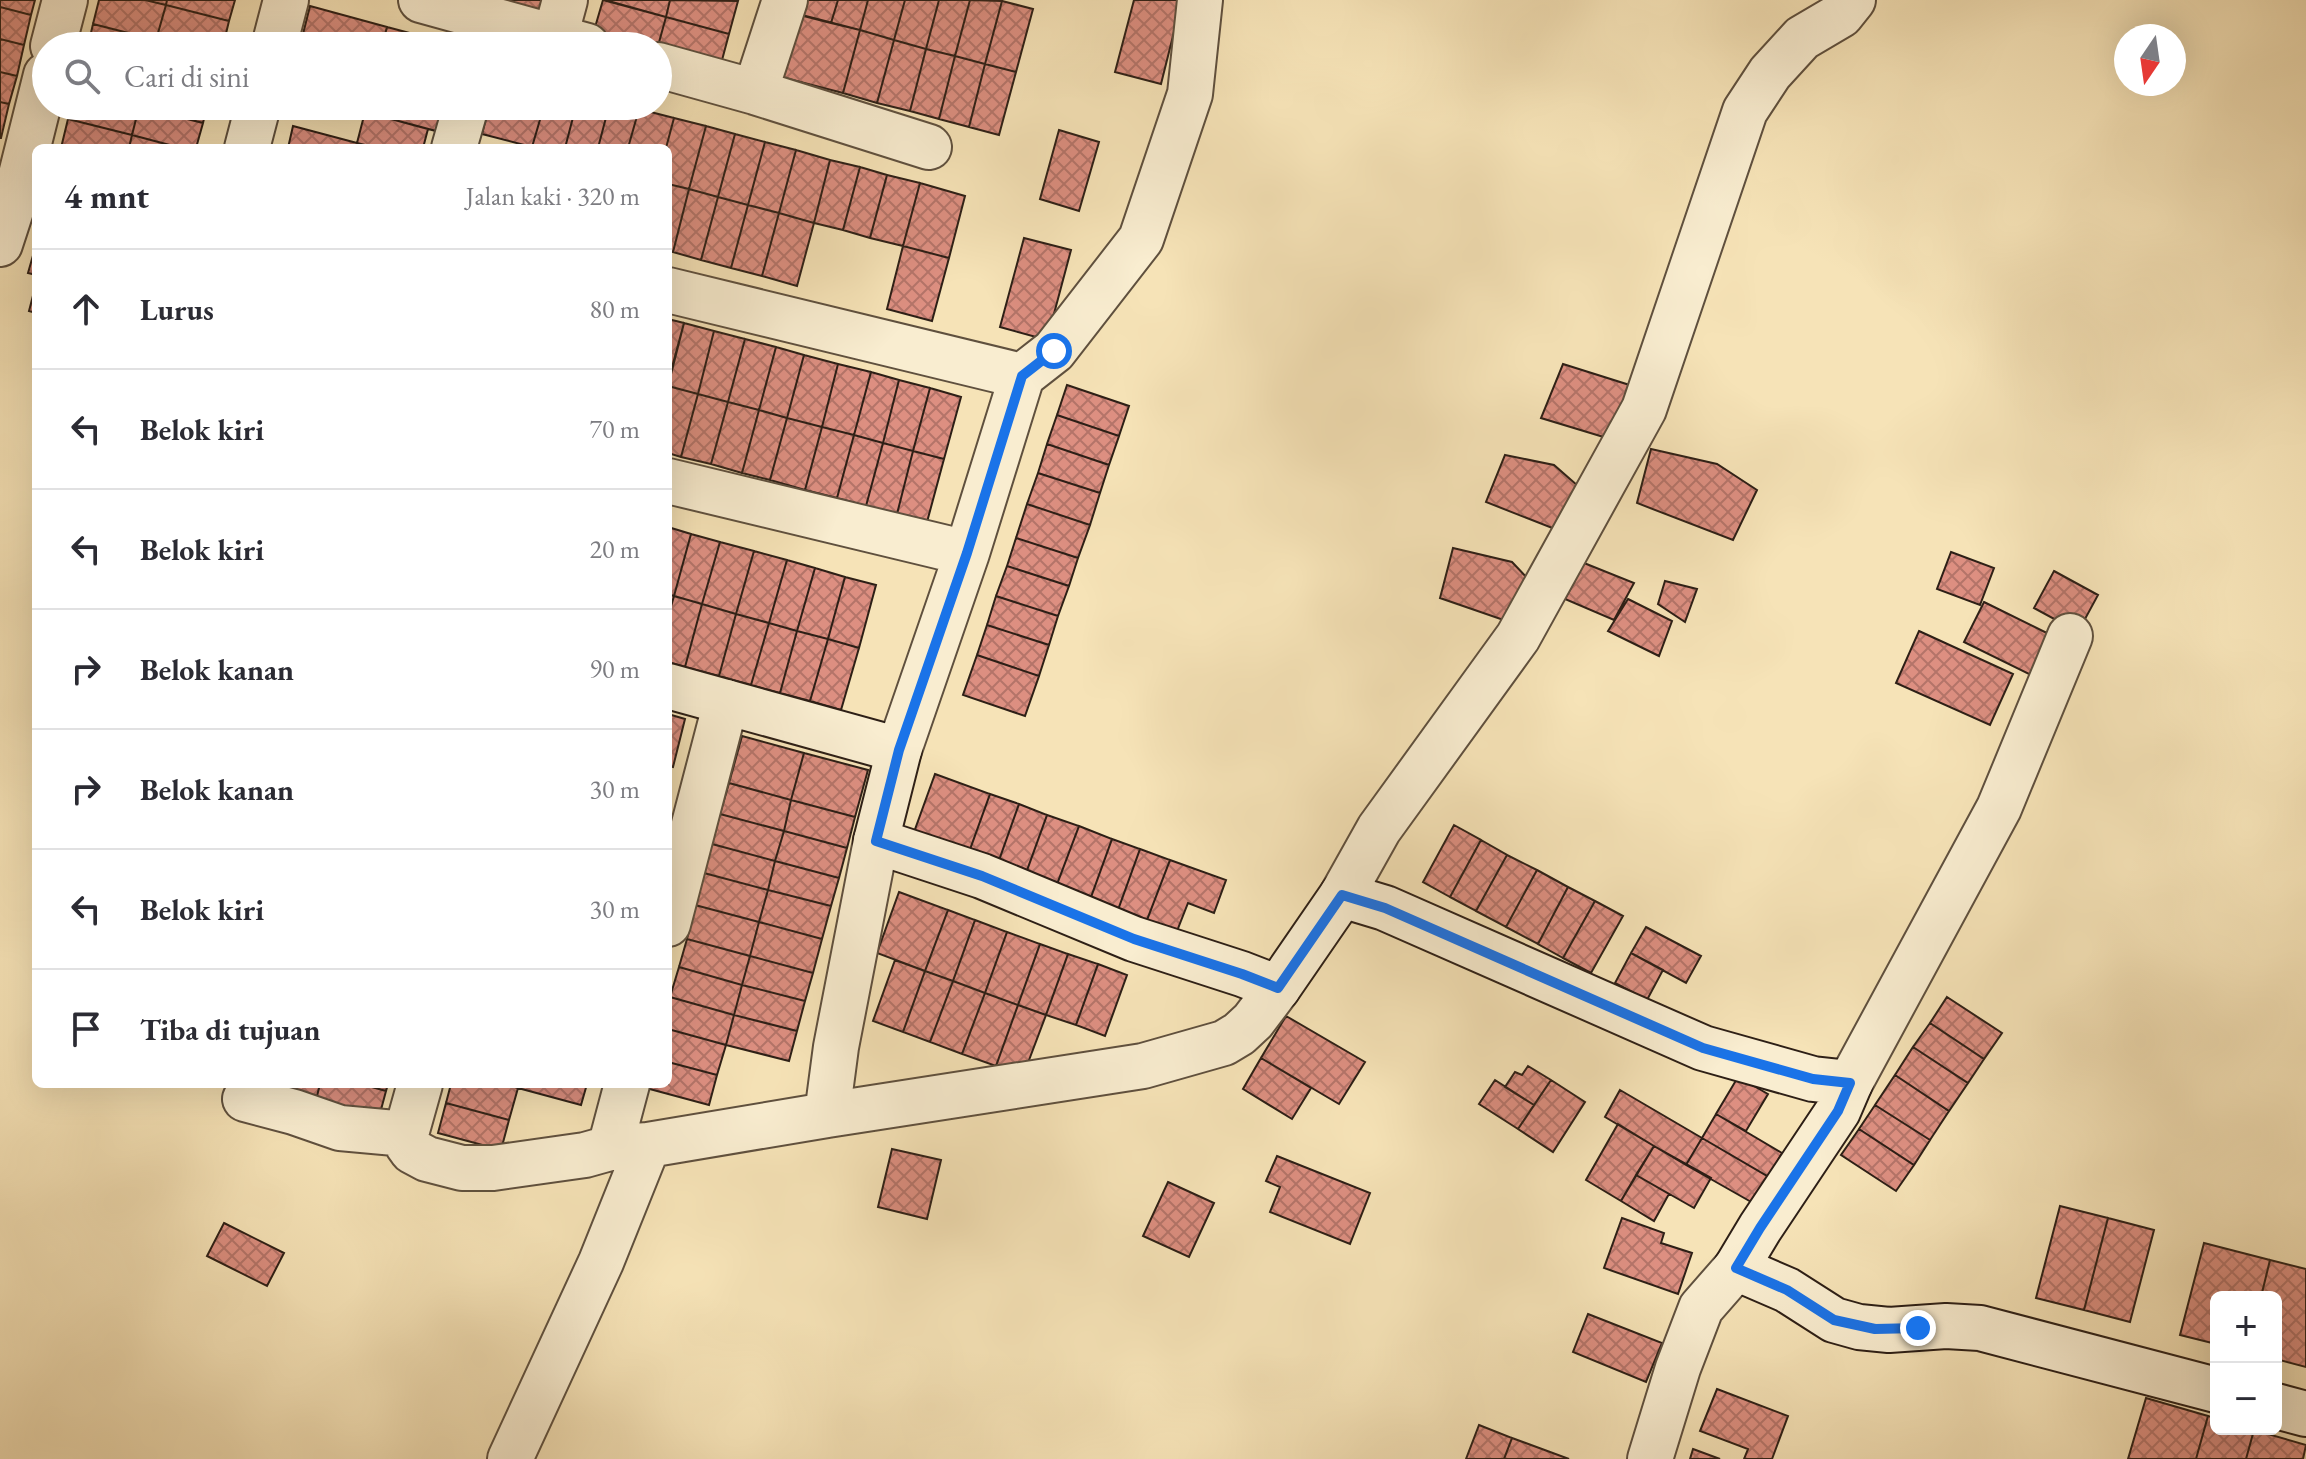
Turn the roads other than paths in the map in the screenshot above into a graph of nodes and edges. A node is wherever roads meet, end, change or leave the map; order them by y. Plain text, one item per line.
1 (65, 0) edge
2 (286, 0) edge
3 (421, 0) edge
4 (785, 0) edge
5 (1200, 0) edge
6 (1853, 0) edge
7 (569, 28) edge
8 (57, 32) edge
9 (278, 32) edge
10 (485, 32) edge
11 (503, 32) edge
12 (672, 69) edge
13 (755, 92) junction
14 (35, 120) edge
15 (254, 120) edge
16 (462, 120) edge
17 (248, 144) edge
18 (455, 144) edge
19 (929, 147) dead end
20 (0, 244) edge
21 (672, 291) edge
22 (1022, 376) junction
23 (672, 482) edge
24 (967, 553) junction
25 (2070, 636) dead end
26 (672, 687) edge
27 (726, 702) junction
28 (899, 750) junction
29 (876, 841) junction
30 (1342, 895) junction
31 (672, 909) edge
32 (1278, 988) junction
33 (1850, 1083) junction
34 (419, 1088) edge
35 (627, 1088) edge
36 (245, 1099) dead end
37 (827, 1115) junction
38 (406, 1134) junction
39 (629, 1146) junction
40 (1736, 1268) junction
41 (2210, 1388) edge
42 (2282, 1408) edge
43 (2306, 1414) edge
44 (510, 1459) edge
45 (1650, 1459) edge

1 - 8 street
2 - 9 street
3 - 10 street
4 - 13 street
5 - 22 street
6 - 30 street
7 - 11 street
12 - 13 street
13 - 19 street
14 - 20 street
15 - 17 street
16 - 18 street
21 - 22 street
22 - 24 street
23 - 24 street
24 - 28 street
25 - 33 street
26 - 27 street
27 - 28 street
27 - 31 street
28 - 29 street
29 - 32 street
29 - 37 street
30 - 32 street
30 - 33 street
32 - 37 street
33 - 40 street
34 - 38 street
35 - 39 street
36 - 38 street
37 - 39 street
38 - 39 street
39 - 44 street
40 - 41 street
40 - 45 street
42 - 43 street

